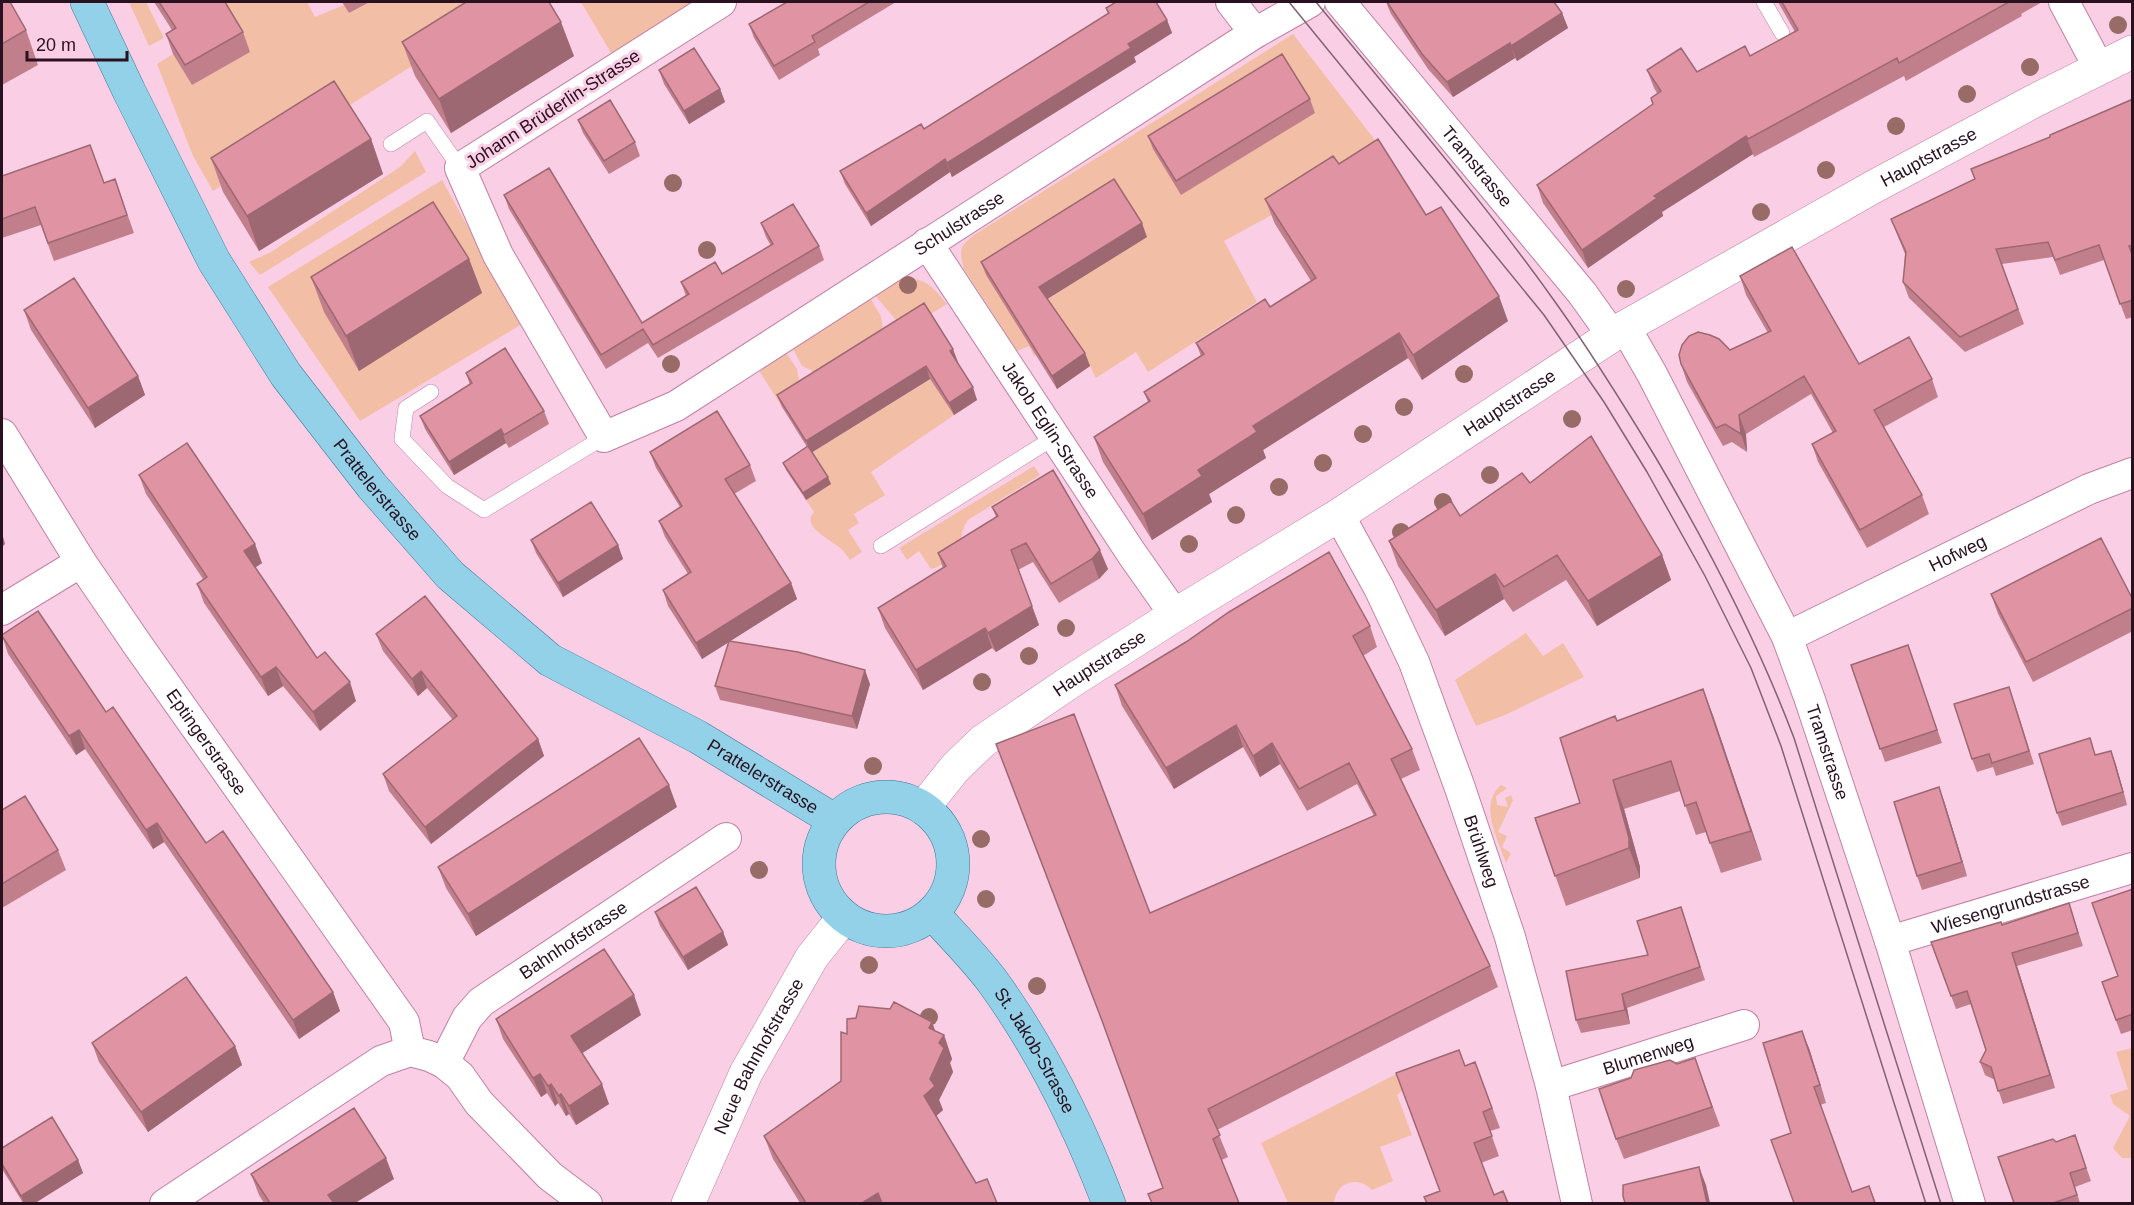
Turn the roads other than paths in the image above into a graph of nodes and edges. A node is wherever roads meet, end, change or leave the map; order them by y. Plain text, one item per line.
1 (87, 2) edge
2 (721, 2) edge
3 (1231, 2) edge
4 (1310, 2) edge
5 (1340, 2) edge
6 (1764, 2) edge
7 (2064, 2) edge
8 (1255, 33) junction
9 (1782, 33) dead end
10 (2133, 52) edge
11 (2099, 68) junction
12 (391, 144) dead end
13 (460, 168) junction
14 (927, 243) junction
15 (1618, 331) junction
16 (431, 392) dead end
17 (2, 434) edge
18 (604, 437) junction
19 (1055, 437) junction
20 (2133, 473) edge
21 (1339, 515) junction
22 (881, 546) dead end
23 (81, 562) junction
24 (2, 610) edge
25 (1175, 615) junction
26 (1787, 637) junction
27 (923, 808) junction
28 (834, 820) junction
29 (726, 838) dead end
30 (2133, 868) edge
31 (933, 914) junction
32 (844, 917) junction
33 (1890, 941) junction
34 (1744, 1025) dead end
35 (410, 1051) junction
36 (444, 1063) junction
37 (1551, 1086) junction
38 (165, 1203) edge
39 (587, 1203) edge
40 (688, 1203) edge
41 (1109, 1203) edge
42 (1577, 1203) edge
43 (1970, 1203) edge

1 - 28 main road, Prattelerstrasse
2 - 13 street, Johann Brüderlin-Strasse
3 - 8 street
4 - 8 street, Schulstrasse
5 - 15 street, Tramstrasse
6 - 9 lane
7 - 11 street
8 - 14 street, Schulstrasse
10 - 11 street, Hauptstrasse
11 - 15 street, Hauptstrasse
12 - 13 lane
13 - 18 street, Johann Brüderlin-Strasse
14 - 18 street, Schulstrasse
14 - 19 street, Jakob Eglin-Strasse
15 - 21 street, Hauptstrasse
15 - 26 street, Tramstrasse
16 - 18 lane
17 - 23 street, Eptingerstrasse
19 - 22 lane
19 - 25 street, Jakob Eglin-Strasse
20 - 26 street, Hofweg
21 - 25 street, Hauptstrasse
21 - 37 street, Brühlweg
23 - 24 street
23 - 35 street, Eptingerstrasse
25 - 27 street, Hauptstrasse
26 - 33 street, Tramstrasse
27 - 28 main road, Prattelerstrasse
27 - 31 main road, Prattelerstrasse
28 - 32 main road, Prattelerstrasse
29 - 36 street, Bahnhofstrasse
30 - 33 street, Wiesengrundstrasse
31 - 32 main road, Prattelerstrasse
31 - 41 main road, St. Jakob-Strasse
32 - 40 street, Neue Bahnhofstrasse
33 - 43 street, Tramstrasse
34 - 37 street, Blumenweg
35 - 36 street
35 - 38 street
36 - 39 street
37 - 42 street, Brühlweg

